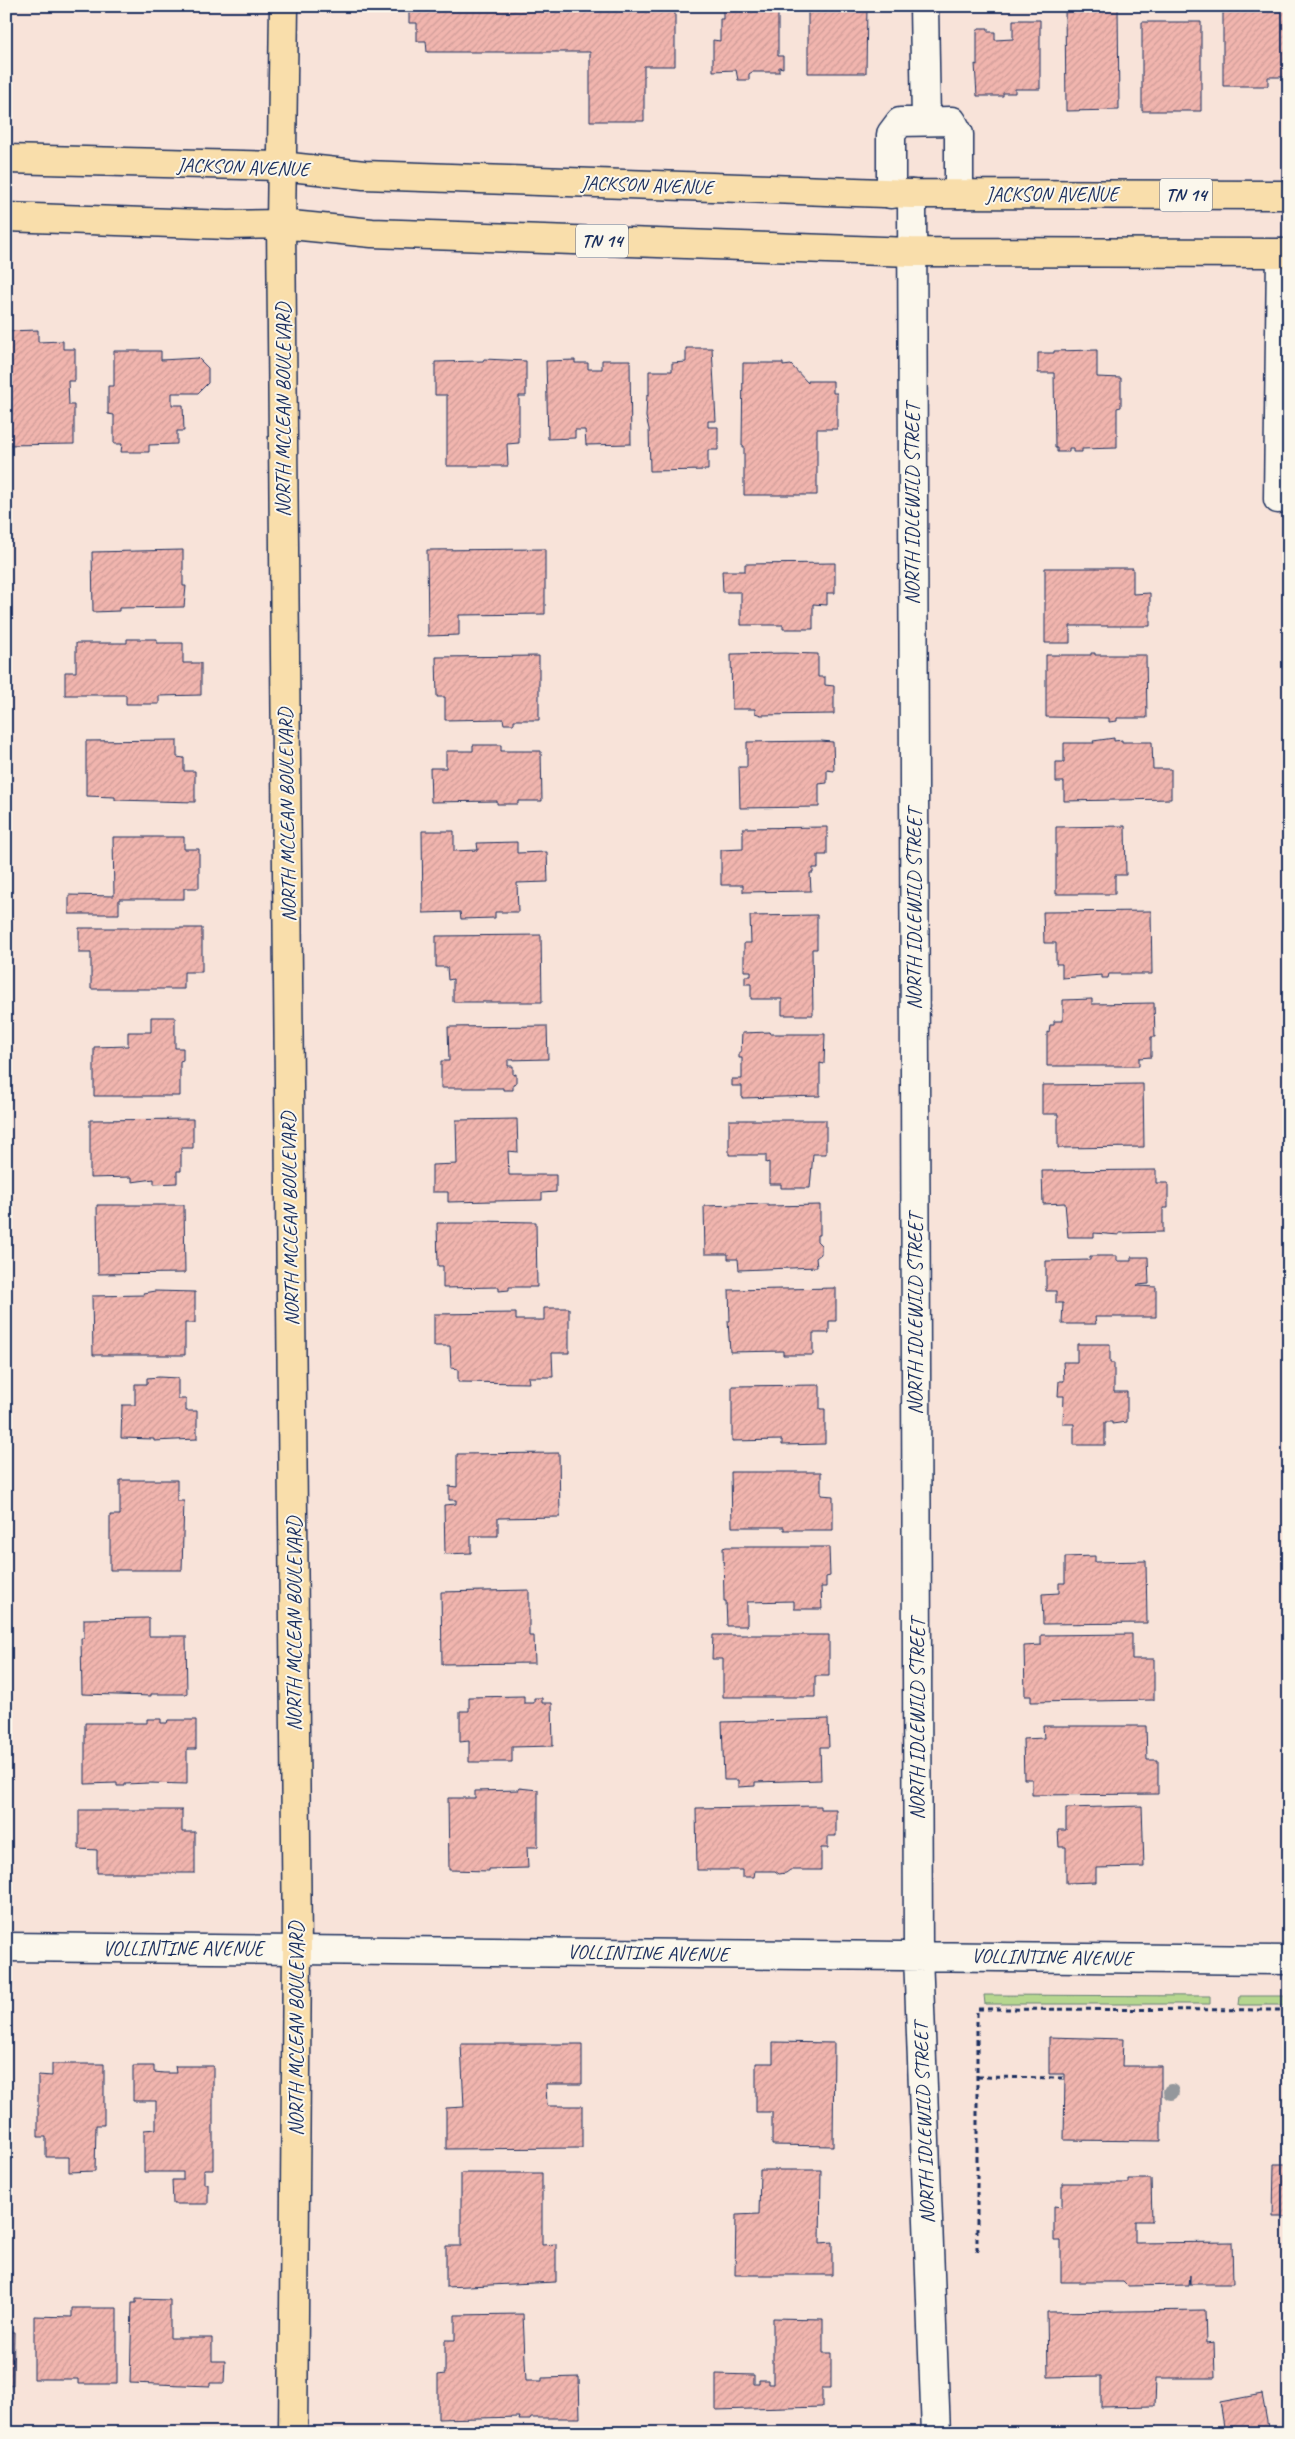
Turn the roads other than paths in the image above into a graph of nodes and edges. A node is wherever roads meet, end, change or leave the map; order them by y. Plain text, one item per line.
1 (284, 6) edge
2 (924, 6) edge
3 (926, 121) junction
4 (6, 159) edge
5 (282, 166) junction
6 (902, 194) junction
7 (959, 194) junction
8 (1289, 195) edge
9 (6, 217) edge
10 (281, 224) junction
11 (911, 252) junction
12 (1285, 253) edge
13 (1278, 500) dead end
14 (6, 1947) edge
15 (296, 1949) junction
16 (918, 1955) junction
17 (1289, 1960) edge
18 (293, 2433) edge
19 (936, 2433) edge

1 - 5 main road, NORTH MCLEAN BOULEVARD
2 - 3 street
3 - 6 street, NORTH IDLEWILD STREET
3 - 7 street
4 - 5 main road, JACKSON AVENUE / TN 14
5 - 6 main road, JACKSON AVENUE / TN 14
5 - 10 main road, NORTH MCLEAN BOULEVARD
6 - 7 main road, JACKSON AVENUE / TN 14
6 - 11 street, NORTH IDLEWILD STREET
7 - 8 main road, JACKSON AVENUE / TN 14
9 - 10 main road, TN 14
10 - 11 main road, TN 14
10 - 15 main road, NORTH MCLEAN BOULEVARD
11 - 12 main road, TN 14
11 - 16 street, NORTH IDLEWILD STREET
12 - 13 street
14 - 15 street, VOLLINTINE AVENUE
15 - 16 street, VOLLINTINE AVENUE
15 - 18 main road, NORTH MCLEAN BOULEVARD
16 - 17 street, VOLLINTINE AVENUE
16 - 19 street, NORTH IDLEWILD STREET

